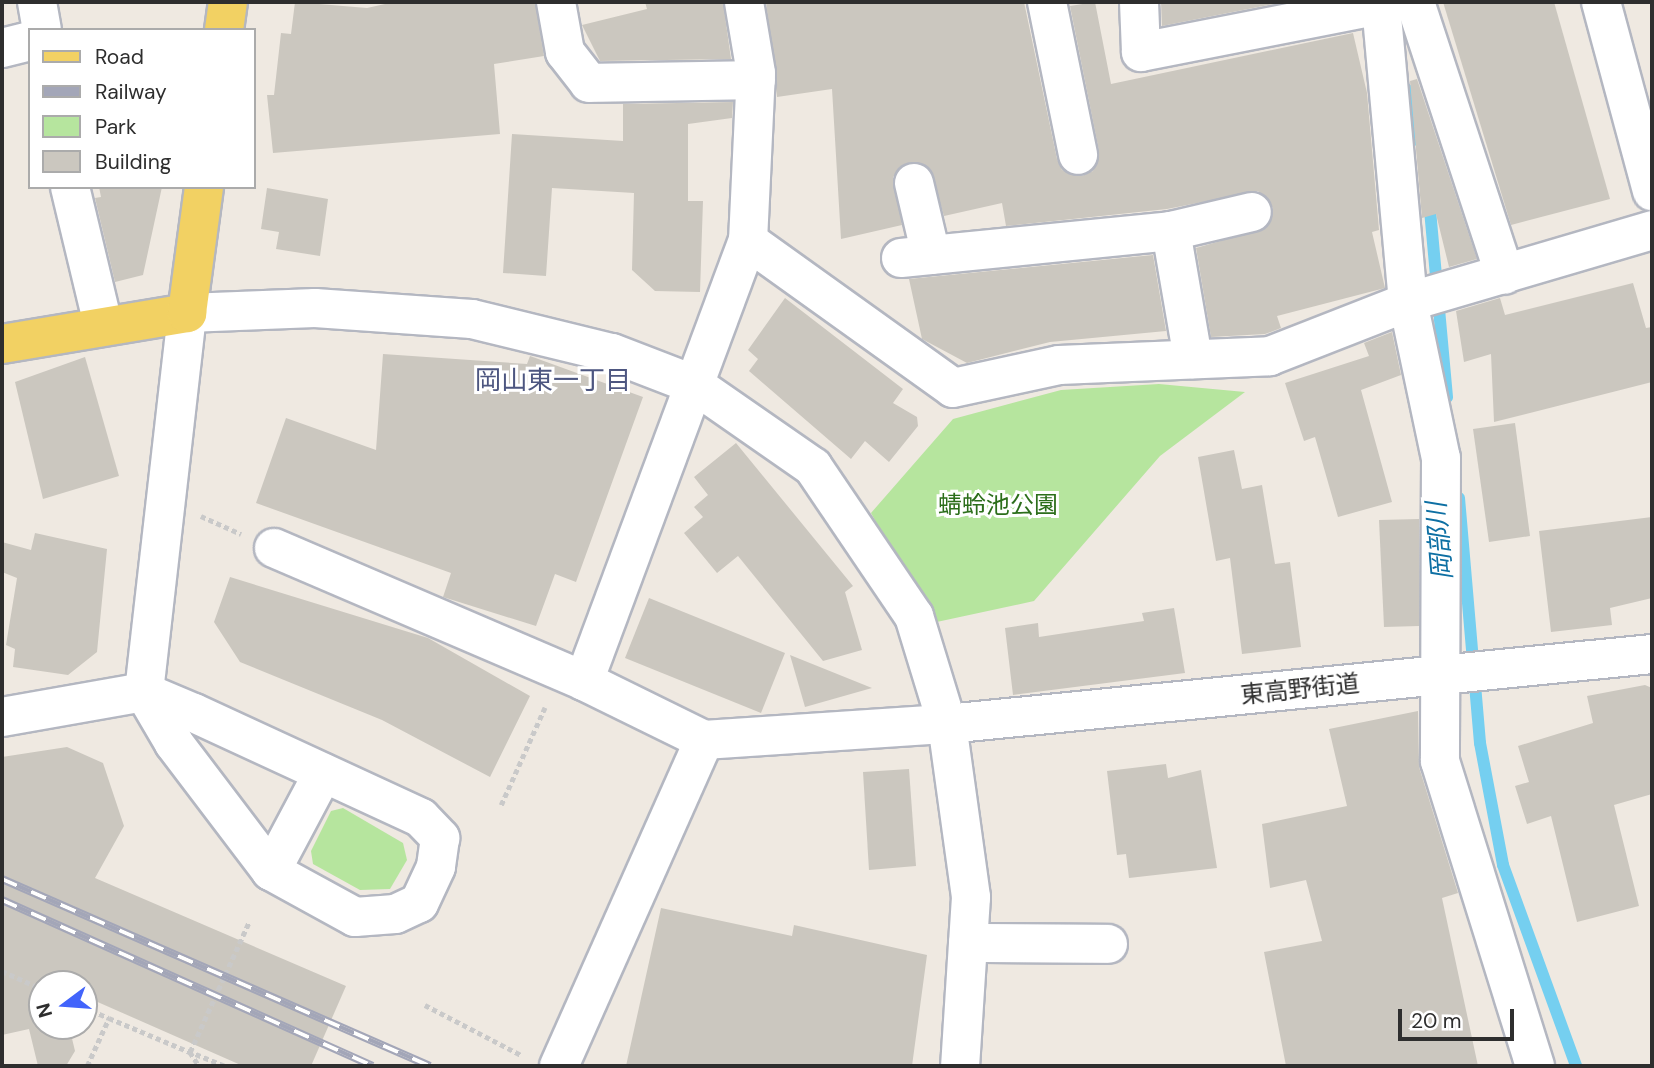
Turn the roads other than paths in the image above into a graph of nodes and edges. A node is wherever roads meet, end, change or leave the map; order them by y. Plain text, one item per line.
1 (37, 2) edge
2 (228, 2) edge
3 (556, 2) edge
4 (744, 2) edge
5 (1047, 2) edge
6 (1139, 2) edge
7 (1415, 2) edge
8 (1601, 2) edge
9 (1267, 14) edge
10 (42, 28) edge
11 (224, 28) edge
12 (28, 42) edge
13 (2, 48) edge
14 (756, 80) junction
15 (1079, 155) dead end
16 (914, 183) dead end
17 (69, 189) edge
18 (204, 189) edge
19 (1652, 191) edge
20 (1252, 212) dead end
21 (1171, 230) junction
22 (1652, 230) edge
23 (748, 241) junction
24 (1505, 275) junction
25 (1427, 298) junction
26 (187, 313) junction
27 (103, 324) junction
28 (2, 344) edge
29 (1193, 359) junction
30 (695, 385) junction
31 (274, 548) road end
32 (1652, 654) edge
33 (1462, 673) junction
34 (573, 676) junction
35 (144, 692) junction
36 (2, 717) edge
37 (947, 724) junction
38 (704, 740) junction
39 (323, 773) junction
40 (271, 871) junction
41 (968, 943) junction
42 (1108, 944) dead end
43 (546, 1063) edge
44 (960, 1066) edge
45 (1535, 1066) edge

1 - 10 street
2 - 11 main road
3 - 14 street
4 - 14 street
5 - 15 street
6 - 9 street
7 - 24 street
8 - 19 street
9 - 25 street
12 - 13 street
14 - 23 street
16 - 21 street
17 - 27 street
18 - 26 main road
20 - 21 street
21 - 29 street
22 - 24 street
23 - 29 street
23 - 30 street
24 - 25 street
25 - 29 street
25 - 33 street
26 - 27 main road
26 - 30 street
26 - 35 street
27 - 28 main road
30 - 34 street
30 - 37 street
31 - 34 street
32 - 33 street, 東高野街道
33 - 37 street, 東高野街道
33 - 45 street
34 - 38 street
35 - 36 street
35 - 39 street
35 - 40 street
37 - 38 street, 東高野街道
37 - 41 street
38 - 43 street
39 - 40 street
39 - 40 street
41 - 42 street
41 - 44 street

